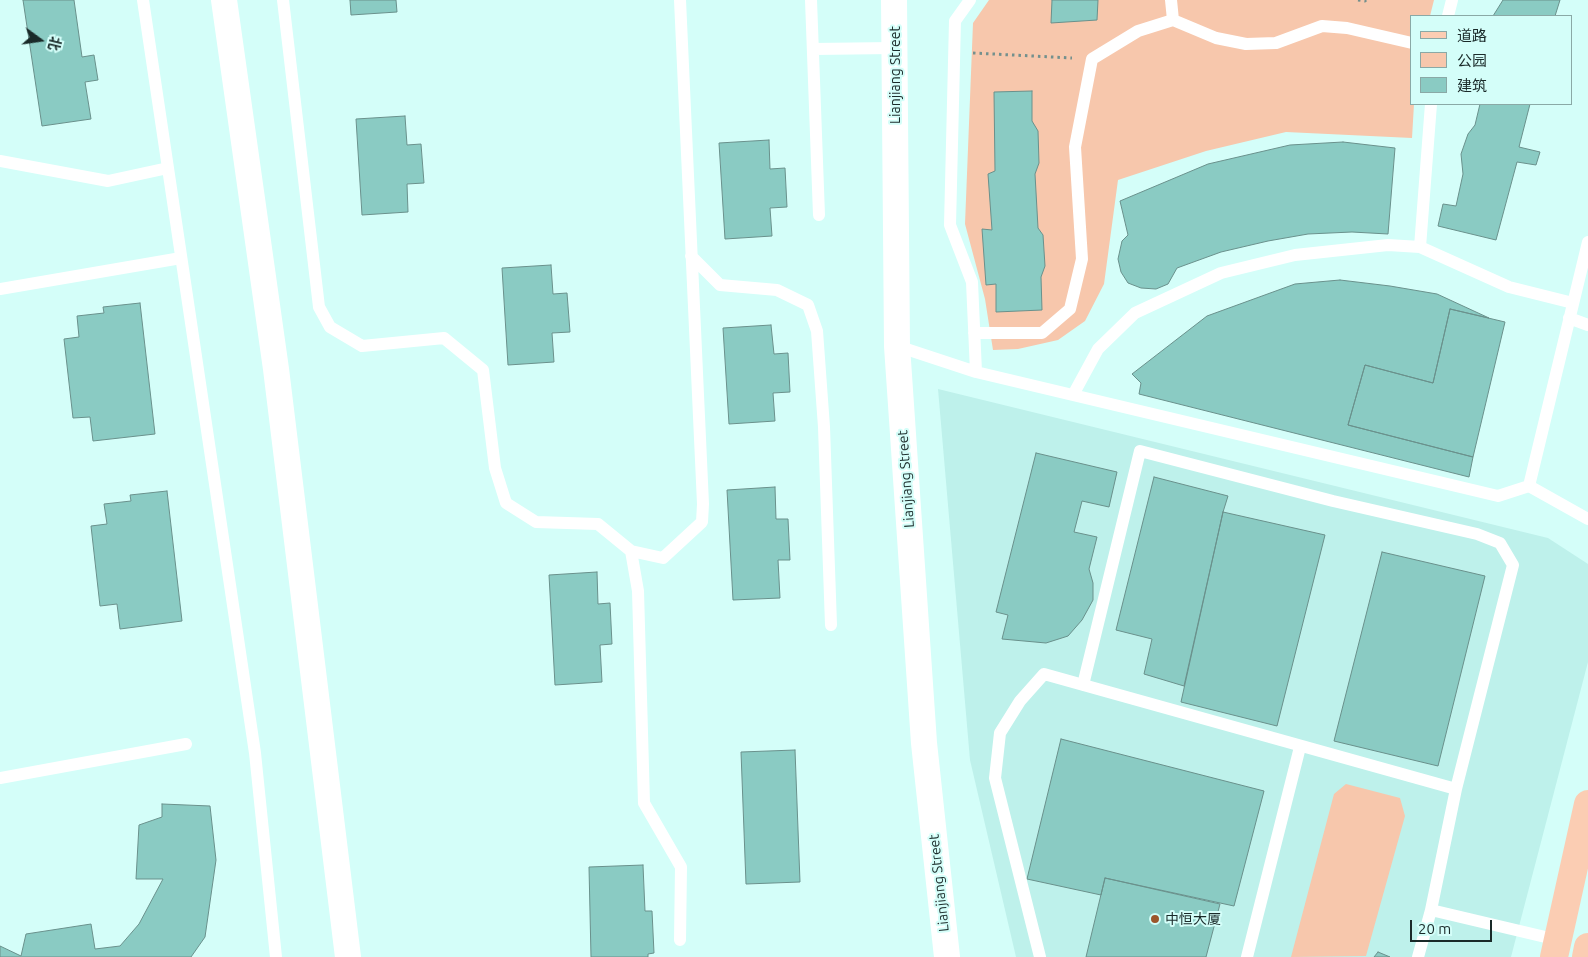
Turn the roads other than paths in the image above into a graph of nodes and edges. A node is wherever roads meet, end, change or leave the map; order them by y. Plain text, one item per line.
1 (144, 0) edge
2 (224, 0) edge
3 (283, 0) edge
4 (680, 0) edge
5 (811, 0) edge
6 (894, 0) edge
7 (970, 0) edge
8 (1171, 0) edge
9 (1452, 0) edge
10 (1448, 15) edge
11 (1173, 20) junction
12 (1410, 43) edge
13 (894, 48) junction
14 (813, 49) junction
15 (1431, 105) edge
16 (0, 161) edge
17 (168, 168) junction
18 (819, 215) dead end
19 (1588, 242) edge
20 (1420, 247) junction
21 (692, 256) junction
22 (181, 258) junction
23 (0, 289) edge
24 (1573, 304) junction
25 (1570, 318) junction
26 (1588, 325) edge
27 (974, 334) junction
28 (897, 346) junction
29 (976, 372) junction
30 (1073, 395) junction
31 (1529, 486) junction
32 (1588, 519) edge
33 (631, 551) junction
34 (831, 625) dead end
35 (1084, 685) junction
36 (186, 744) dead end
37 (1300, 747) junction
38 (0, 778) edge
39 (1456, 789) junction
40 (1588, 804) edge
41 (1431, 910) junction
42 (680, 940) dead end
43 (1588, 947) edge
44 (1556, 948) edge
45 (276, 957) edge
46 (348, 957) edge
47 (946, 957) edge
48 (1040, 957) edge
49 (1247, 957) edge
50 (1418, 957) edge
51 (1586, 957) edge

1 - 17 lane
2 - 46 street
3 - 33 lane
4 - 21 lane
5 - 14 lane
6 - 13 street, Lianjiang Street
7 - 27 lane
8 - 11 lane
9 - 10 lane
11 - 12 lane
11 - 27 lane
13 - 14 lane
13 - 28 street, Lianjiang Street
14 - 18 lane
15 - 20 lane
16 - 17 lane
17 - 22 lane
19 - 24 lane
20 - 24 lane
20 - 30 lane
21 - 33 lane
21 - 34 lane
22 - 23 lane
22 - 45 lane
24 - 25 lane
25 - 26 lane
25 - 31 lane
27 - 29 lane
28 - 29 lane
28 - 47 street, Lianjiang Street
29 - 30 lane
30 - 31 lane
31 - 32 lane
33 - 42 lane
35 - 37 lane
35 - 39 lane
35 - 48 lane
36 - 38 lane
37 - 39 lane
37 - 49 lane
39 - 41 lane
40 - 44 main road
41 - 44 lane
41 - 50 lane
43 - 51 main road

